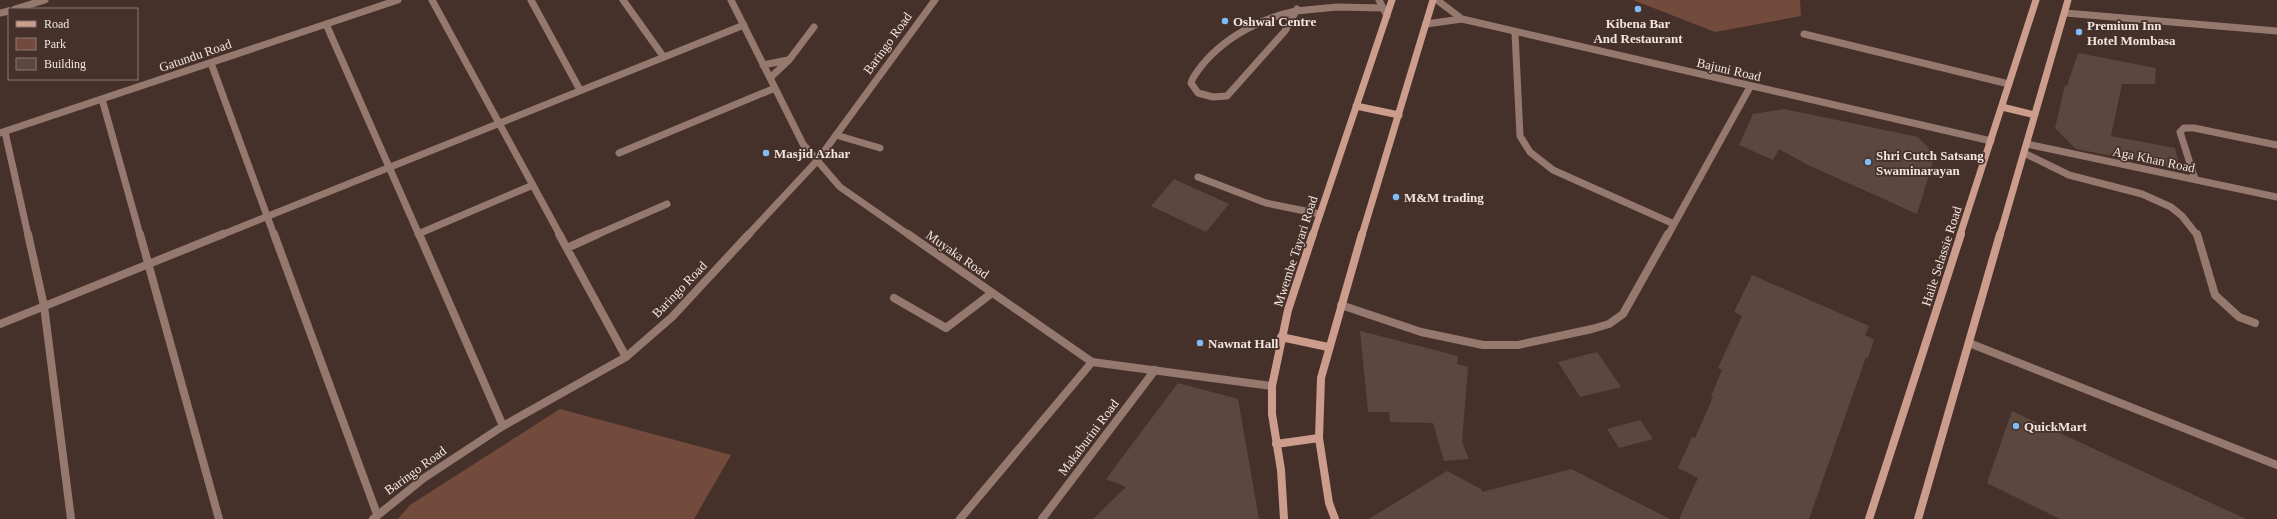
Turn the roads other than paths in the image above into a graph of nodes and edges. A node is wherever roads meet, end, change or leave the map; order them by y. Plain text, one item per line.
1 (46, 0) edge
2 (398, 0) edge
3 (432, 0) edge
4 (531, 0) edge
5 (623, 0) edge
6 (731, 0) edge
7 (935, 0) edge
8 (1379, 0) edge
9 (1392, 0) edge
10 (1433, 0) edge
11 (1436, 0) edge
12 (2036, 0) edge
13 (2068, 0) edge
14 (18, 8) edge
15 (1383, 8) junction
16 (1297, 9) junction
17 (2065, 13) junction
18 (1387, 16) junction
19 (1462, 19) junction
20 (326, 24) junction
21 (1426, 24) junction
22 (744, 25) junction
23 (814, 27) dead end
24 (2277, 31) edge
25 (1515, 33) junction
26 (1804, 34) dead end
27 (663, 56) junction
28 (789, 60) junction
29 (211, 63) junction
30 (763, 65) junction
31 (770, 78) junction
32 (2009, 84) junction
33 (1750, 87) junction
34 (775, 88) junction
35 (580, 90) junction
36 (102, 99) junction
37 (1356, 106) junction
38 (2002, 107) junction
39 (1399, 115) junction
40 (2035, 115) junction
41 (499, 123) junction
42 (2, 133) edge
43 (836, 135) junction
44 (1991, 141) junction
45 (2027, 144) junction
46 (2277, 145) edge
47 (880, 148) dead end
48 (619, 153) dead end
49 (2024, 153) junction
50 (817, 161) junction
51 (389, 167) junction
52 (1198, 177) dead end
53 (2195, 180) junction
54 (533, 185) junction
55 (2277, 197) edge
56 (667, 204) dead end
57 (1320, 214) junction
58 (268, 216) junction
59 (1674, 224) junction
60 (418, 234) junction
61 (567, 248) junction
62 (148, 264) junction
63 (992, 292) junction
64 (894, 298) dead end
65 (1341, 305) junction
66 (44, 306) junction
67 (0, 324) edge
68 (2255, 324) dead end
69 (1281, 337) junction
70 (1969, 343) junction
71 (1328, 347) junction
72 (626, 356) junction
73 (1092, 362) junction
74 (1155, 370) junction
75 (1272, 386) junction
76 (503, 426) junction
77 (1319, 438) junction
78 (1276, 444) junction
79 (2277, 464) edge
80 (375, 517) edge
81 (71, 519) edge
82 (219, 519) edge
83 (960, 519) edge
84 (1042, 519) edge
85 (1284, 519) edge
86 (1335, 519) edge
87 (1869, 519) edge
88 (1918, 519) edge

1 - 14 street
2 - 20 street, Gatundu Road
3 - 41 street
4 - 35 street
5 - 27 street
6 - 22 street, Muyaka Road
7 - 43 street, Baringo Road
8 - 15 street
9 - 18 street, Mwembe Tayari Road
10 - 21 street
11 - 19 street, Bajuni Road
12 - 32 street, Haile Selassie Road
13 - 17 street
15 - 16 street
15 - 18 street
16 - 16 street
17 - 24 street
17 - 40 street
18 - 37 street, Mwembe Tayari Road
19 - 21 street, Bajuni Road
19 - 25 street, Bajuni Road
20 - 29 street, Gatundu Road
20 - 51 street
21 - 39 street
22 - 27 street
22 - 30 street, Muyaka Road
23 - 28 street
25 - 33 street, Bajuni Road
25 - 59 street
26 - 32 street
27 - 35 street
28 - 30 street
28 - 31 street
29 - 36 street, Gatundu Road
29 - 58 street
30 - 31 street, Muyaka Road
31 - 34 street, Muyaka Road
32 - 38 street, Haile Selassie Road
33 - 44 street, Bajuni Road
33 - 59 street
34 - 48 street
34 - 50 street, Muyaka Road
35 - 41 street
36 - 42 street, Gatundu Road
36 - 62 street
37 - 39 street
37 - 57 street, Mwembe Tayari Road
38 - 40 street
38 - 44 street, Haile Selassie Road
39 - 65 street
40 - 45 street
41 - 51 street
41 - 54 street
42 - 66 street
43 - 47 street
43 - 50 street, Baringo Road
44 - 87 street, Haile Selassie Road
45 - 49 street
45 - 53 street, Aga Khan Road
46 - 53 street
49 - 68 street
49 - 70 street
50 - 63 street, Muyaka Road
50 - 72 street, Baringo Road
51 - 58 street
51 - 60 street
52 - 57 street
53 - 55 street, Aga Khan Road
54 - 60 street
54 - 61 street
56 - 61 street
57 - 69 street, Mwembe Tayari Road
58 - 62 street
58 - 80 street
59 - 65 street
60 - 76 street
61 - 72 street
62 - 66 street
62 - 82 street
63 - 64 street
63 - 73 street, Muyaka Road
65 - 71 street
66 - 67 street
66 - 81 street
69 - 71 street
69 - 75 street, Mwembe Tayari Road
70 - 79 street
70 - 88 street
71 - 77 street
72 - 76 street, Baringo Road
73 - 74 street, Muyaka Road
73 - 83 street
74 - 75 street, Muyaka Road
74 - 84 street, Makaburini Road
75 - 78 street, Mwembe Tayari Road
76 - 80 street, Baringo Road
77 - 78 street
77 - 86 street
78 - 85 street, Mwembe Tayari Road

